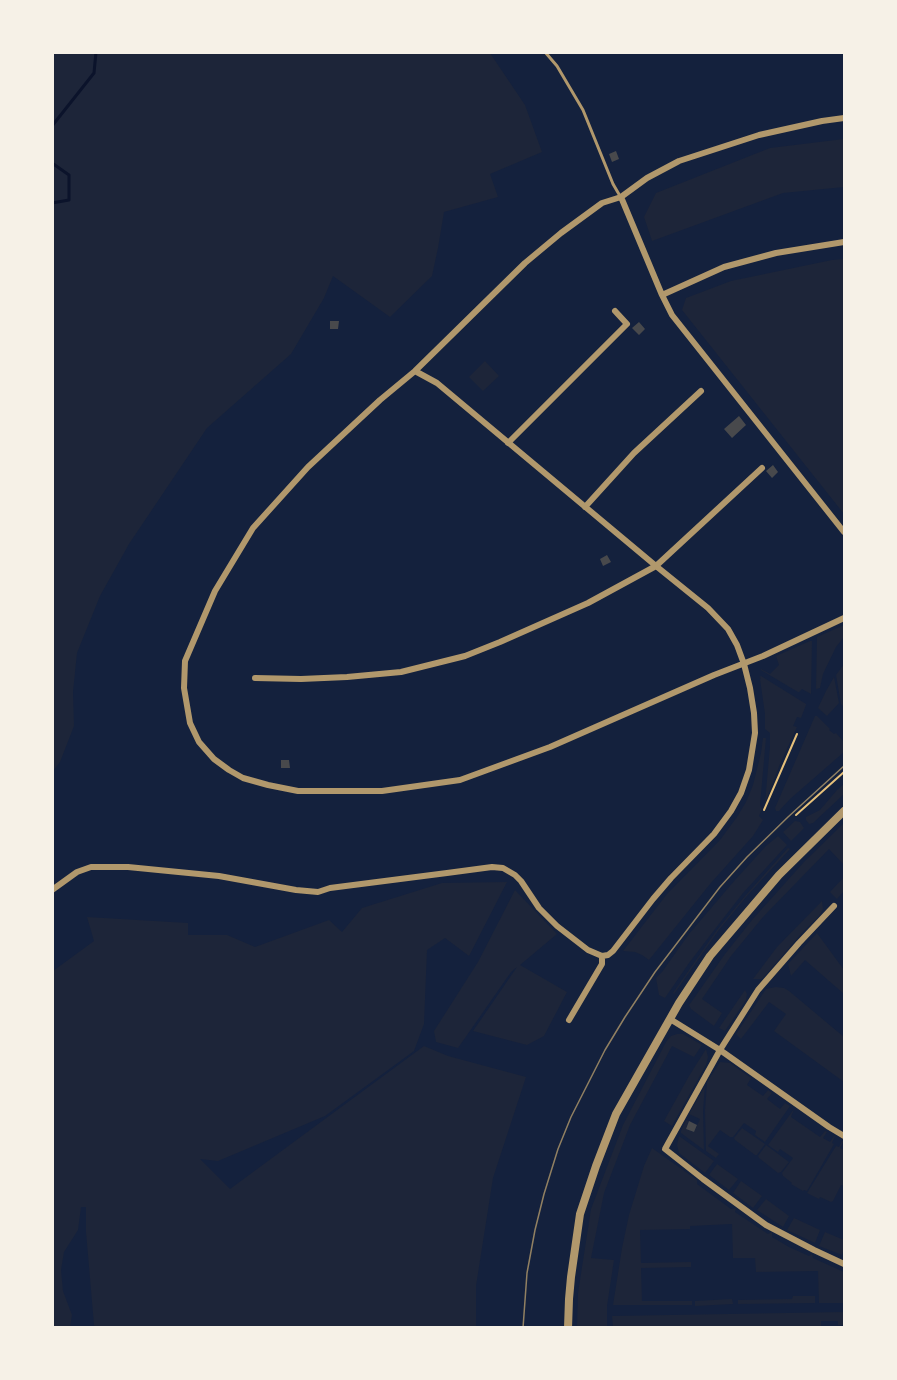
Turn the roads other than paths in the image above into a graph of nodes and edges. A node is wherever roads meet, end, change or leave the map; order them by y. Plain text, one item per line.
1 (545, 52) edge
2 (844, 118) edge
3 (621, 196) junction
4 (844, 242) edge
5 (662, 295) junction
6 (615, 311) dead end
7 (415, 371) junction
8 (701, 391) dead end
9 (508, 443) junction
10 (762, 468) dead end
11 (585, 507) junction
12 (844, 532) edge
13 (656, 566) junction
14 (844, 618) edge
15 (744, 664) junction
16 (255, 678) dead end
17 (844, 811) edge
18 (52, 890) edge
19 (834, 906) dead end
20 (602, 956) junction
21 (669, 1019) junction
22 (569, 1020) dead end
23 (720, 1050) junction
24 (844, 1136) edge
25 (844, 1264) edge
26 (568, 1328) edge

1 - 3 lane
2 - 3 street
3 - 5 street
3 - 7 street
4 - 5 street
5 - 12 street
6 - 9 street
7 - 9 street
7 - 15 street
8 - 11 street
9 - 11 street
10 - 13 street
11 - 13 street
13 - 15 street
13 - 16 street
14 - 15 street
15 - 20 street
17 - 21 street
18 - 20 street
19 - 23 street
20 - 22 street
21 - 23 street
21 - 26 street
23 - 24 street
23 - 25 street

